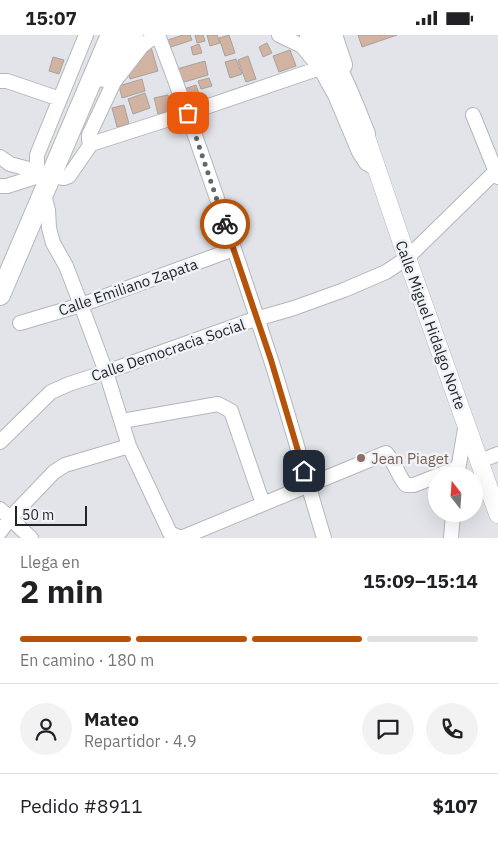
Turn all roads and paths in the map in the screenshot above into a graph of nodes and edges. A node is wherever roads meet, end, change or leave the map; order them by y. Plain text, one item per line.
1 (86, 35) edge
2 (112, 35) edge
3 (124, 35) edge
4 (133, 35) edge
5 (157, 35) edge
6 (279, 35) edge
7 (310, 35) edge
8 (321, 35) edge
9 (332, 35) edge
10 (320, 68) junction
11 (99, 74) junction
12 (345, 76) junction
13 (0, 81) edge
14 (60, 99) junction
15 (188, 113) junction
16 (473, 115) dead end
17 (365, 134) junction
18 (91, 144) junction
19 (0, 157) edge
20 (377, 169) junction
21 (497, 172) edge
22 (47, 175) junction
23 (0, 186) edge
24 (234, 249) junction
25 (407, 258) junction
26 (0, 295) edge
27 (81, 305) junction
28 (256, 319) junction
29 (20, 323) dead end
30 (106, 372) junction
31 (122, 421) junction
32 (466, 422) junction
33 (0, 442) edge
34 (129, 446) junction
35 (498, 454) edge
36 (480, 461) junction
37 (458, 467) edge
38 (428, 481) edge
39 (308, 486) junction
40 (263, 504) junction
41 (5, 513) edge
42 (498, 514) edge
43 (452, 523) edge
44 (0, 532) edge
45 (31, 538) edge
46 (324, 538) edge
47 (451, 538) edge

1 - 14 street
2 - 11 highway
3 - 11 highway
4 - 11 highway
5 - 15 street
5 - 18 street
6 - 10 street
7 - 17 highway
8 - 12 highway
9 - 12 highway
10 - 15 street
10 - 20 street
11 - 22 highway
12 - 17 highway
13 - 14 street
14 - 22 street
15 - 18 street
15 - 24 street
16 - 21 street
17 - 20 main road, Calle Miguel Hidalgo Norte
18 - 22 street
19 - 22 street
20 - 25 main road, Calle Miguel Hidalgo Norte
21 - 25 street, Calle Democracia Social
22 - 23 street
22 - 26 highway
22 - 27 street
24 - 27 street, Calle Emiliano Zapata
24 - 28 street
25 - 28 street, Calle Democracia Social
25 - 32 main road, Calle Miguel Hidalgo Norte
27 - 29 street, Calle Emiliano Zapata
27 - 30 street
28 - 30 street, Calle Democracia Social
28 - 39 street
30 - 31 street
30 - 33 street, Calle Democracia Social
31 - 34 street
31 - 40 street
32 - 36 main road, Calle Miguel Hidalgo Norte
32 - 37 street
34 - 40 street
34 - 41 street
35 - 36 street
36 - 42 main road, Calle Miguel Hidalgo Norte
38 - 39 street
39 - 40 street
39 - 46 street
41 - 44 street
41 - 45 street
43 - 47 street

